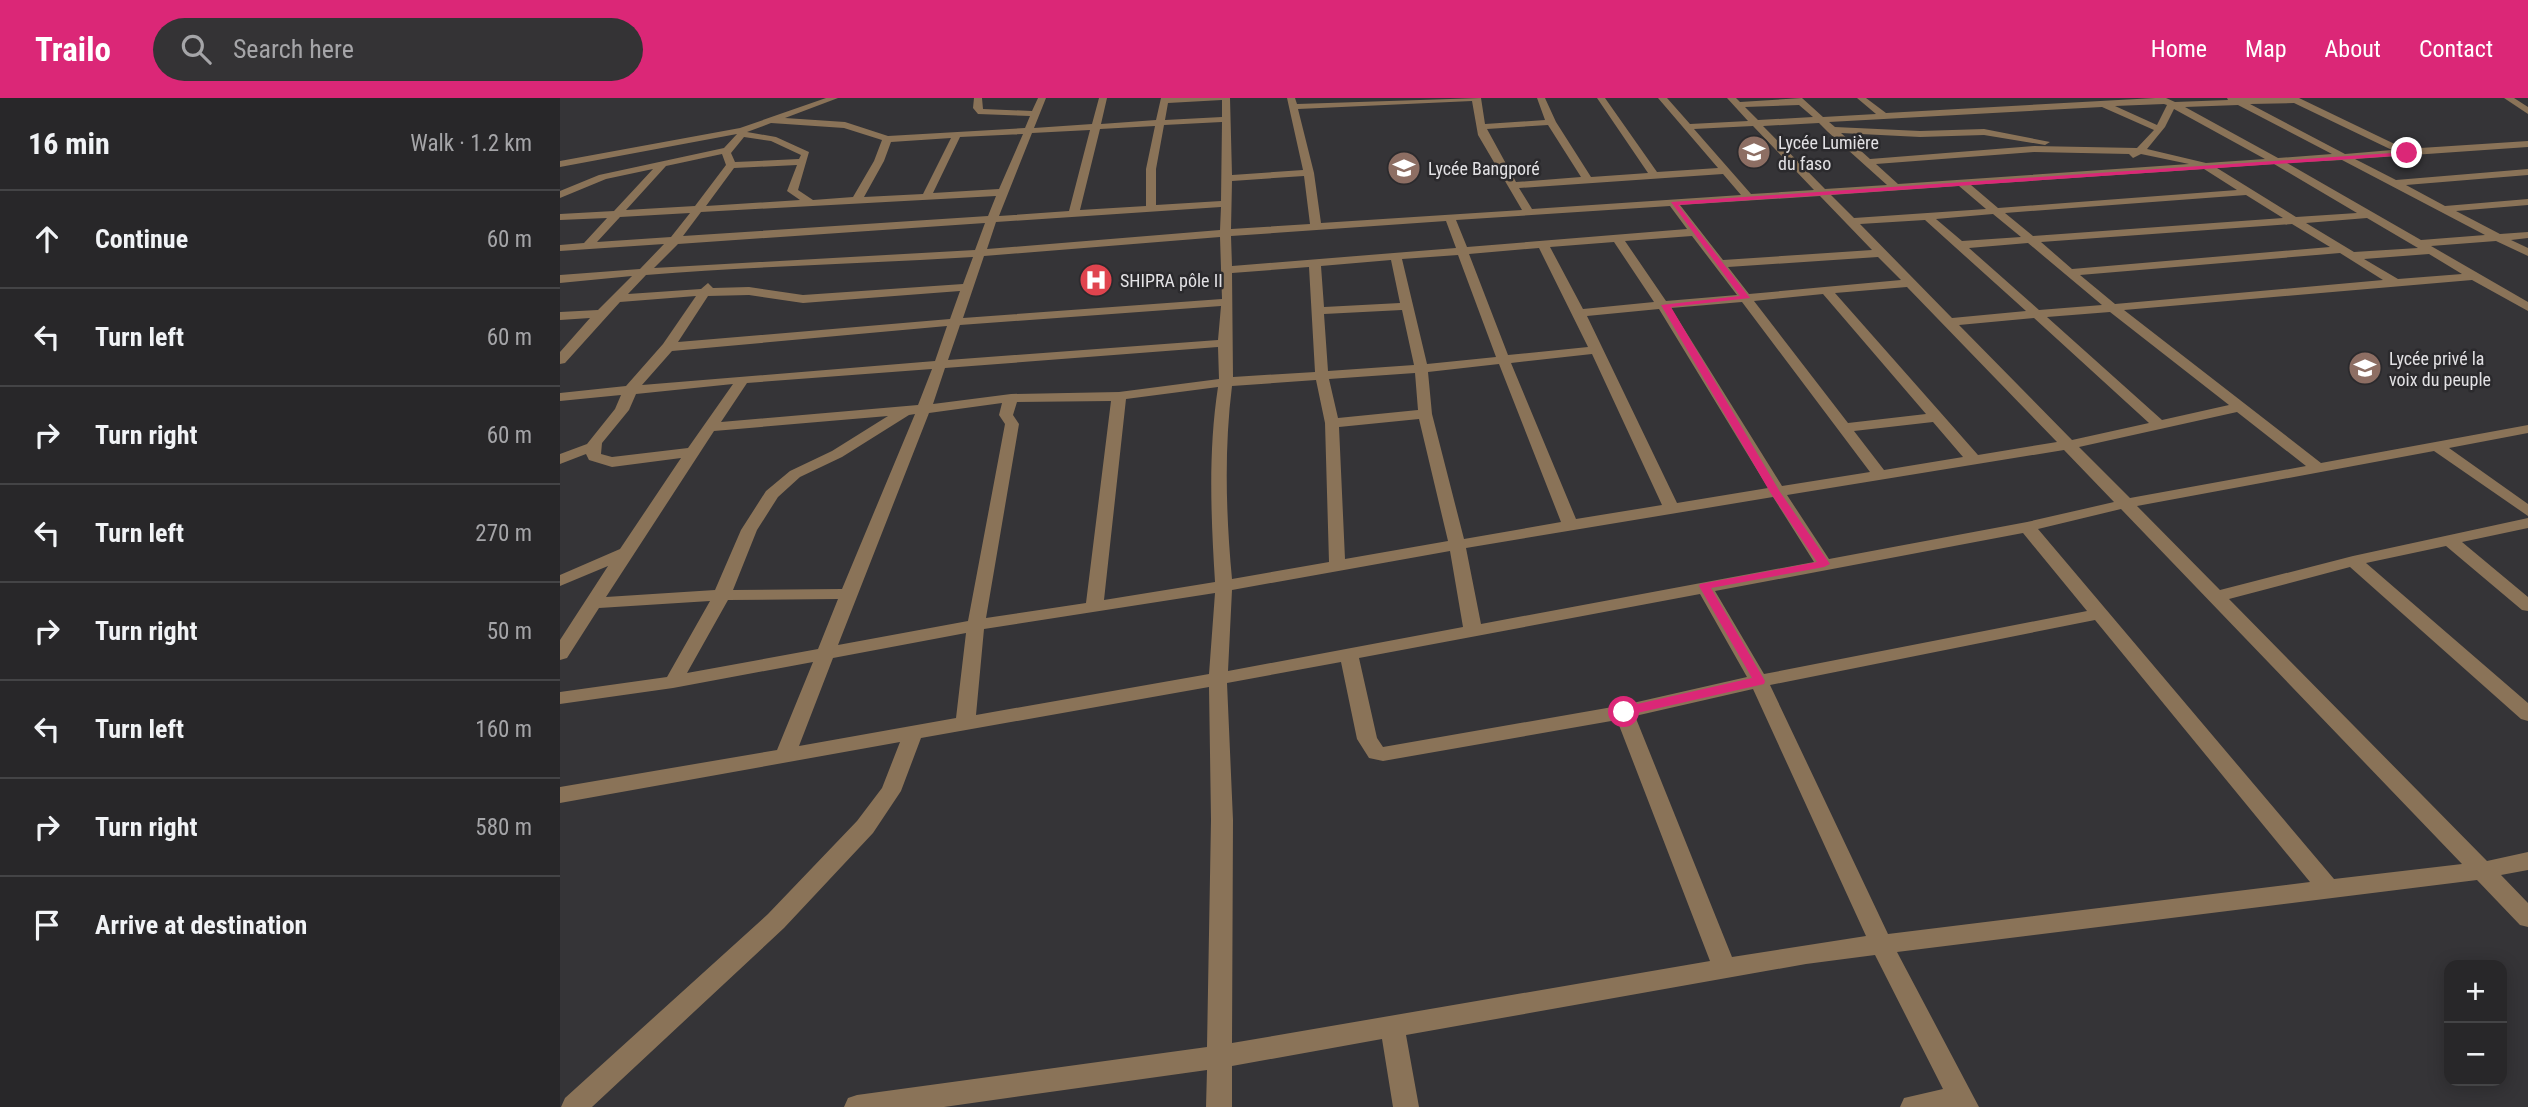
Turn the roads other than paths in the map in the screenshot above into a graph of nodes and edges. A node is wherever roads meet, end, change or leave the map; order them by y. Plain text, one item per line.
1 (834, 98) edge
2 (978, 98) edge
3 (1042, 98) edge
4 (1103, 98) edge
5 (1220, 98) edge
6 (1226, 98) edge
7 (1477, 98) edge
8 (1541, 98) edge
9 (1601, 98) edge
10 (1662, 98) edge
11 (1720, 98) edge
12 (1861, 98) edge
13 (2030, 98) edge
14 (2093, 98) edge
15 (2508, 98) edge
16 (1165, 99) edge
17 (2293, 99) edge
18 (1798, 100) edge
19 (1733, 101) edge
20 (2165, 101) edge
21 (2236, 101) edge
22 (1291, 102) edge
23 (2103, 104) junction
24 (2045, 107) junction
25 (1988, 109) junction
26 (2528, 110) edge
27 (1035, 114) junction
28 (1883, 115) junction
29 (1226, 119) junction
30 (1819, 119) junction
31 (770, 120) junction
32 (1551, 122) junction
33 (1161, 123) junction
34 (1754, 123) junction
35 (1097, 127) junction
36 (1481, 127) junction
37 (1686, 127) junction
38 (2006, 127) junction
39 (2160, 129) junction
40 (1831, 130) junction
41 (1029, 131) junction
42 (742, 132) junction
43 (957, 135) junction
44 (887, 138) junction
45 (2528, 144) edge
46 (2080, 149) junction
47 (727, 150) junction
48 (2140, 151) junction
49 (2407, 153) junction
50 (1965, 154) junction
51 (2349, 158) junction
52 (801, 162) junction
53 (1867, 162) junction
54 (2276, 162) junction
55 (560, 164) edge
56 (663, 164) junction
57 (731, 166) junction
58 (2206, 166) junction
59 (1723, 171) junction
60 (2528, 172) edge
61 (1309, 173) junction
62 (2102, 173) junction
63 (1655, 176) junction
64 (1226, 178) junction
65 (1588, 180) junction
66 (2000, 181) junction
67 (1962, 183) junction
68 (2396, 183) junction
69 (1513, 185) junction
70 (1895, 187) junction
71 (1005, 192) junction
72 (1822, 192) junction
73 (2248, 192) junction
74 (560, 195) edge
75 (926, 197) junction
76 (1749, 198) junction
77 (856, 201) junction
78 (2528, 202) edge
79 (1673, 203) junction
80 (811, 204) junction
81 (1224, 204) junction
82 (1151, 209) junction
83 (2445, 209) junction
84 (699, 210) junction
85 (1996, 211) junction
86 (1529, 213) junction
87 (1074, 214) junction
88 (2369, 215) junction
89 (615, 216) junction
90 (1927, 216) junction
91 (560, 217) edge
92 (1450, 218) junction
93 (992, 219) junction
94 (1135, 219) junction
95 (2294, 221) junction
96 (1850, 222) junction
97 (1316, 227) junction
98 (1697, 232) junction
99 (1226, 233) junction
100 (895, 235) junction
101 (2528, 235) edge
102 (1617, 237) junction
103 (2498, 238) junction
104 (1143, 239) junction
105 (2032, 239) junction
106 (675, 240) junction
107 (1543, 244) junction
108 (2418, 244) junction
109 (1960, 245) junction
110 (587, 246) junction
111 (560, 248) edge
112 (1463, 251) junction
113 (2430, 251) junction
114 (980, 253) junction
115 (1881, 253) junction
116 (2346, 253) junction
117 (2528, 253) edge
118 (1396, 257) junction
119 (884, 260) junction
120 (1315, 264) junction
121 (1721, 264) junction
122 (726, 265) junction
123 (1226, 270) junction
124 (2073, 272) junction
125 (640, 273) junction
126 (2474, 276) junction
127 (560, 279) edge
128 (1910, 283) junction
129 (2396, 283) junction
130 (969, 287) junction
131 (1826, 290) junction
132 (706, 291) junction
133 (1746, 298) junction
134 (616, 299) junction
135 (1228, 302) junction
136 (1665, 305) junction
137 (1407, 306) junction
138 (2528, 307) edge
139 (2114, 309) junction
140 (1318, 312) junction
141 (1579, 313) junction
142 (2036, 313) junction
143 (601, 314) junction
144 (560, 316) edge
145 (955, 322) junction
146 (1948, 322) junction
147 (1224, 343) junction
148 (668, 347) junction
149 (1594, 351) junction
150 (562, 355) edge
151 (1503, 360) junction
152 (938, 365) junction
153 (1421, 369) junction
154 (1322, 376) junction
155 (743, 379) junction
156 (1226, 382) junction
157 (631, 389) junction
158 (1119, 396) junction
159 (560, 397) edge
160 (1011, 398) junction
161 (2239, 407) junction
162 (915, 410) junction
163 (1425, 414) junction
164 (1936, 417) junction
165 (1332, 423) junction
166 (2160, 425) junction
167 (711, 427) junction
168 (1843, 428) junction
169 (2528, 429) edge
170 (2067, 445) junction
171 (594, 446) junction
172 (2438, 447) junction
173 (693, 452) junction
174 (560, 459) edge
175 (1974, 460) junction
176 (2320, 468) junction
177 (1880, 475) junction
178 (1775, 492) junction
179 (2124, 504) junction
180 (1672, 509) junction
181 (2528, 511) edge
182 (2528, 523) edge
183 (1570, 525) junction
184 (2027, 527) junction
185 (2449, 540) junction
186 (1457, 544) junction
187 (628, 552) junction
188 (2353, 561) junction
189 (1824, 564) junction
190 (1337, 565) junction
191 (560, 581) edge
192 (1224, 584) junction
193 (1704, 586) junction
194 (848, 594) junction
195 (722, 596) junction
196 (2215, 597) junction
197 (594, 603) junction
198 (2528, 606) edge
199 (1094, 608) junction
200 (2099, 614) junction
201 (976, 625) junction
202 (1473, 630) junction
203 (560, 654) edge
204 (825, 654) junction
205 (1349, 654) junction
206 (1218, 679) junction
207 (1759, 681) junction
208 (673, 682) junction
209 (560, 698) edge
210 (1624, 712) junction
211 (2528, 714) edge
212 (965, 723) junction
213 (913, 733) junction
214 (786, 753) junction
215 (560, 795) edge
216 (2528, 862) edge
217 (2480, 871) junction
218 (2328, 888) junction
219 (2528, 918) edge
220 (1881, 944) junction
221 (1724, 966) junction
222 (1392, 1026) junction
223 (1219, 1057) junction
224 (1964, 1102) edge
225 (574, 1107) edge
226 (857, 1107) edge
227 (1219, 1107) edge
228 (1406, 1107) edge
229 (1913, 1107) edge

1 - 31 street
2 - 27 street
3 - 27 street
4 - 35 street
5 - 16 street
6 - 29 street
7 - 22 street
7 - 36 street
8 - 32 street
9 - 63 street
10 - 37 street
11 - 19 street
12 - 28 street
13 - 24 street
14 - 23 street
15 - 26 street
16 - 33 street
17 - 21 street
17 - 49 street
18 - 19 street
18 - 30 street
19 - 34 street
20 - 21 street
20 - 23 street
20 - 39 street
20 - 54 street
21 - 51 street
22 - 61 street
23 - 24 street
23 - 39 street
24 - 25 street
25 - 28 street
25 - 38 street
27 - 41 street
28 - 30 street
29 - 33 street
29 - 64 street
30 - 34 street
30 - 40 street
31 - 42 street
31 - 44 street
32 - 36 street
32 - 65 street
33 - 35 street
33 - 82 street
34 - 37 street
34 - 72 street
35 - 41 street
35 - 87 street
36 - 69 street
37 - 59 street
38 - 40 street
38 - 46 street
39 - 48 street
40 - 53 street
41 - 43 street
41 - 71 street
42 - 47 street
42 - 52 street
42 - 55 street
43 - 44 street
43 - 75 street
44 - 77 street
45 - 49 street
46 - 48 street
46 - 50 street
47 - 56 street
47 - 57 street
48 - 58 street
48 - 62 street
49 - 51 street
50 - 53 street
50 - 66 street
51 - 54 street
51 - 68 street
52 - 57 street
52 - 80 street
53 - 70 street
54 - 58 street
54 - 88 street
56 - 74 street
56 - 89 street
57 - 84 street
58 - 62 street
58 - 73 street
59 - 63 street
59 - 76 street
60 - 68 street
61 - 64 street
61 - 97 street
62 - 66 street
63 - 65 street
64 - 81 street
65 - 69 street
66 - 67 street
67 - 70 street
67 - 85 street
68 - 83 street
69 - 86 street
70 - 72 street
71 - 75 street
71 - 93 street
72 - 76 street
72 - 96 street
73 - 85 street
73 - 95 street
75 - 77 street
76 - 79 street
77 - 80 street
78 - 83 street
79 - 86 street
79 - 98 street
80 - 84 street
81 - 82 street
81 - 99 street
82 - 94 street
83 - 103 street
84 - 89 street
84 - 106 street
85 - 90 street
85 - 105 street
86 - 92 street
87 - 93 street
87 - 94 street
88 - 95 street
88 - 108 street
89 - 91 street
89 - 110 street
90 - 96 street
90 - 109 street
92 - 97 street
92 - 112 street
93 - 100 street
93 - 114 street
94 - 104 street
95 - 105 street
95 - 116 street
96 - 115 street
97 - 99 street
98 - 102 street
98 - 121 street
99 - 104 street
99 - 123 street
100 - 106 street
100 - 119 street
101 - 103 street
102 - 107 street
102 - 136 street
103 - 108 street
103 - 117 street
104 - 114 street
105 - 109 street
105 - 124 street
106 - 110 street
106 - 125 street
107 - 112 street
107 - 141 street
108 - 113 street
109 - 142 street
110 - 111 street
112 - 118 street
112 - 151 street
113 - 116 street
113 - 126 street
114 - 119 street
114 - 130 street
115 - 121 street
115 - 128 street
116 - 124 street
116 - 129 street
118 - 120 street
118 - 137 street
119 - 122 street
120 - 123 street
120 - 140 street
121 - 133 street
122 - 125 street
122 - 132 street
123 - 135 street
124 - 139 street
125 - 127 street
125 - 134 street
126 - 129 street
126 - 138 street
128 - 131 street
128 - 146 street
129 - 139 street
130 - 132 street
130 - 145 street
131 - 133 street
131 - 164 street
132 - 134 street
132 - 148 street
133 - 136 street
133 - 168 street
134 - 143 street
135 - 145 street
135 - 147 street
136 - 141 street
136 - 178 street
137 - 140 street
137 - 153 street
139 - 142 street
139 - 161 street
140 - 154 street
141 - 149 street
142 - 146 street
142 - 166 street
143 - 144 street
143 - 150 street
145 - 148 street
145 - 152 street
146 - 170 street
147 - 152 street
147 - 156 street
148 - 157 street
149 - 151 street
149 - 180 street
151 - 153 street
151 - 183 street
152 - 155 street
152 - 162 street
153 - 154 street
153 - 163 street
154 - 156 street
154 - 165 street
155 - 157 street
155 - 167 street
156 - 158 street
156 - 192 street
157 - 159 street
157 - 171 street
158 - 160 street
158 - 199 street
160 - 162 street
160 - 201 street
161 - 166 street
161 - 176 street
162 - 167 street
162 - 194 street
162 - 195 street
163 - 165 street
163 - 186 street
164 - 168 street
164 - 175 street
165 - 190 street
166 - 170 street
167 - 173 street
168 - 177 street
169 - 172 street
170 - 175 street
170 - 179 street
171 - 173 street
171 - 174 street
172 - 176 street
172 - 181 street
173 - 187 street
175 - 177 street
176 - 179 street
177 - 178 street
178 - 180 street
178 - 189 street
179 - 184 street
179 - 196 street
180 - 183 street
182 - 185 street
183 - 186 street
184 - 189 street
184 - 200 street
185 - 188 street
185 - 198 street
186 - 190 street
186 - 202 street
187 - 191 street
187 - 197 street
188 - 196 street
188 - 211 street
189 - 193 street
190 - 192 street
192 - 199 street
192 - 206 street
193 - 202 street
193 - 207 street
194 - 195 street
194 - 204 street
195 - 197 street
195 - 208 street
196 - 217 street
197 - 203 street
199 - 201 street
200 - 207 street
200 - 218 street
201 - 204 street
201 - 212 street
202 - 205 street
204 - 208 street
204 - 214 street
205 - 206 street
205 - 210 street
206 - 212 street
206 - 223 street
207 - 210 street
207 - 220 street
208 - 209 street
210 - 221 street
212 - 213 street
213 - 214 street
213 - 225 street
214 - 215 street
216 - 217 street
217 - 218 street
217 - 219 street
218 - 220 street
220 - 221 street
220 - 224 street
221 - 222 street
222 - 223 street
222 - 228 street
223 - 226 street
223 - 227 street
224 - 229 street

